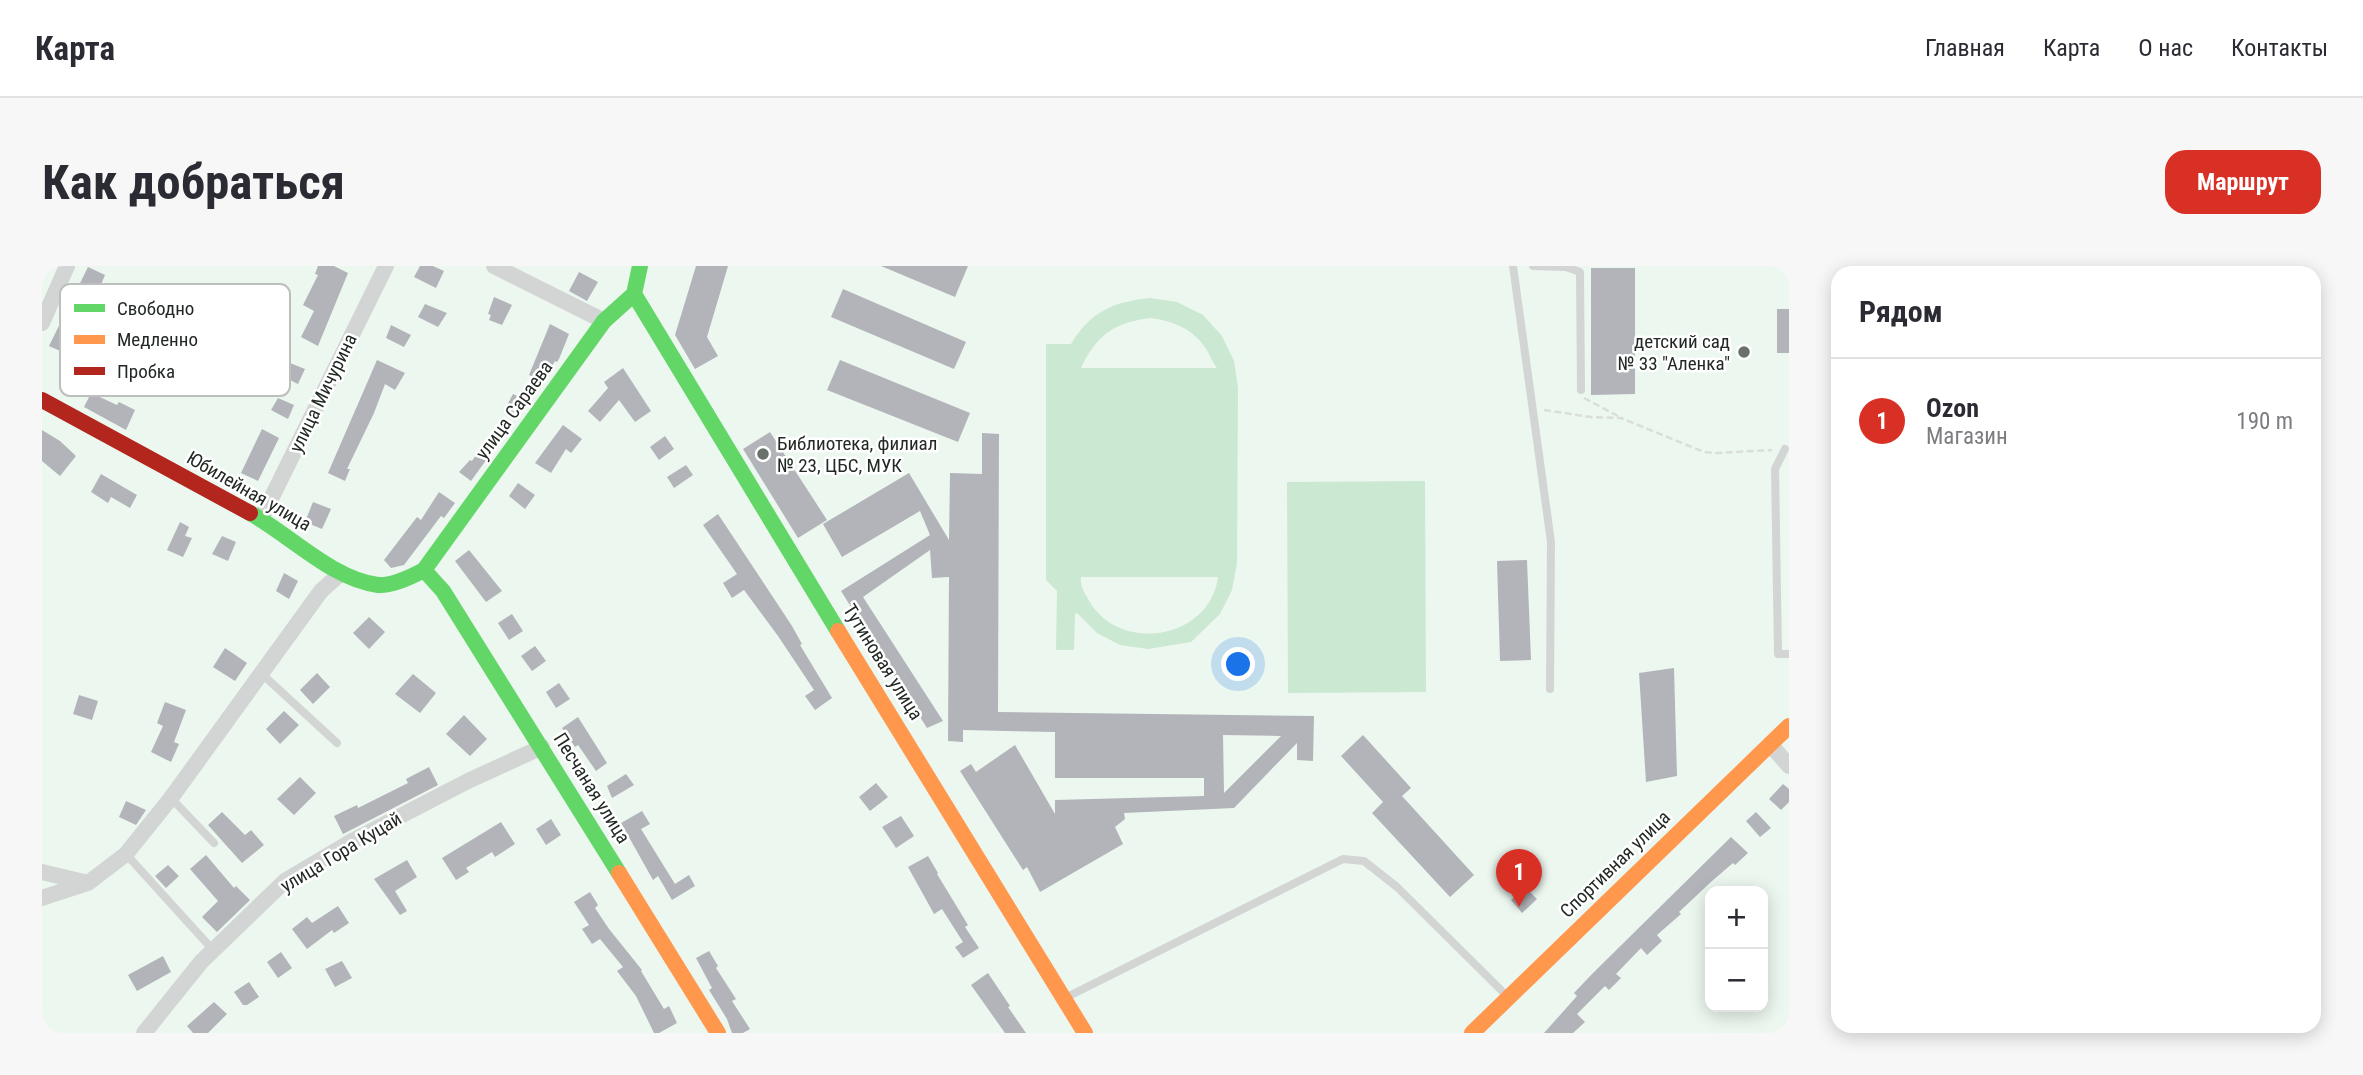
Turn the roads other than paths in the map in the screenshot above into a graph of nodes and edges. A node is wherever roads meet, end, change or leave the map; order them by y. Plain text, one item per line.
1 (67, 266) edge
2 (386, 266) edge
3 (494, 266) edge
4 (640, 266) edge
5 (1513, 266) edge
6 (1533, 266) edge
7 (634, 294) junction
8 (604, 321) junction
9 (42, 323) edge
10 (1581, 390) road end
11 (42, 400) edge
12 (1785, 449) road end
13 (261, 519) junction
14 (429, 563) junction
15 (341, 573) junction
16 (1789, 653) edge
17 (262, 674) junction
18 (1550, 690) dead end
19 (1789, 726) edge
20 (337, 743) dead end
21 (1770, 744) junction
22 (542, 747) junction
23 (1789, 766) edge
24 (170, 798) junction
25 (214, 843) dead end
26 (126, 854) junction
27 (42, 872) edge
28 (88, 883) junction
29 (42, 898) edge
30 (213, 950) junction
31 (1508, 997) junction
32 (1065, 998) junction
33 (144, 1033) edge
34 (718, 1033) edge
35 (1085, 1033) edge
36 (1472, 1033) edge

1 - 9 street
2 - 13 street, улица Мичурина
3 - 8 street
4 - 7 street
5 - 18 lane
6 - 10 lane
7 - 8 street, улица Сараева
7 - 32 street, Тутиновая улица
8 - 14 street, улица Сараева
11 - 13 street, Юбилейная улица
12 - 16 lane
13 - 15 street, Юбилейная улица
14 - 15 street, Юбилейная улица
14 - 22 street, Песчаная улица
15 - 17 street
17 - 20 lane
17 - 24 street
19 - 21 street, Спортивная улица
21 - 23 street
21 - 31 street, Спортивная улица
22 - 30 street, улица Гора Куцай
22 - 34 street, Песчаная улица
24 - 25 lane
24 - 26 street
26 - 28 street
26 - 30 lane
27 - 28 street
28 - 29 street
30 - 33 street, улица Гора Куцай
31 - 32 lane
31 - 36 street, Спортивная улица
32 - 35 street, Тутиновая улица

